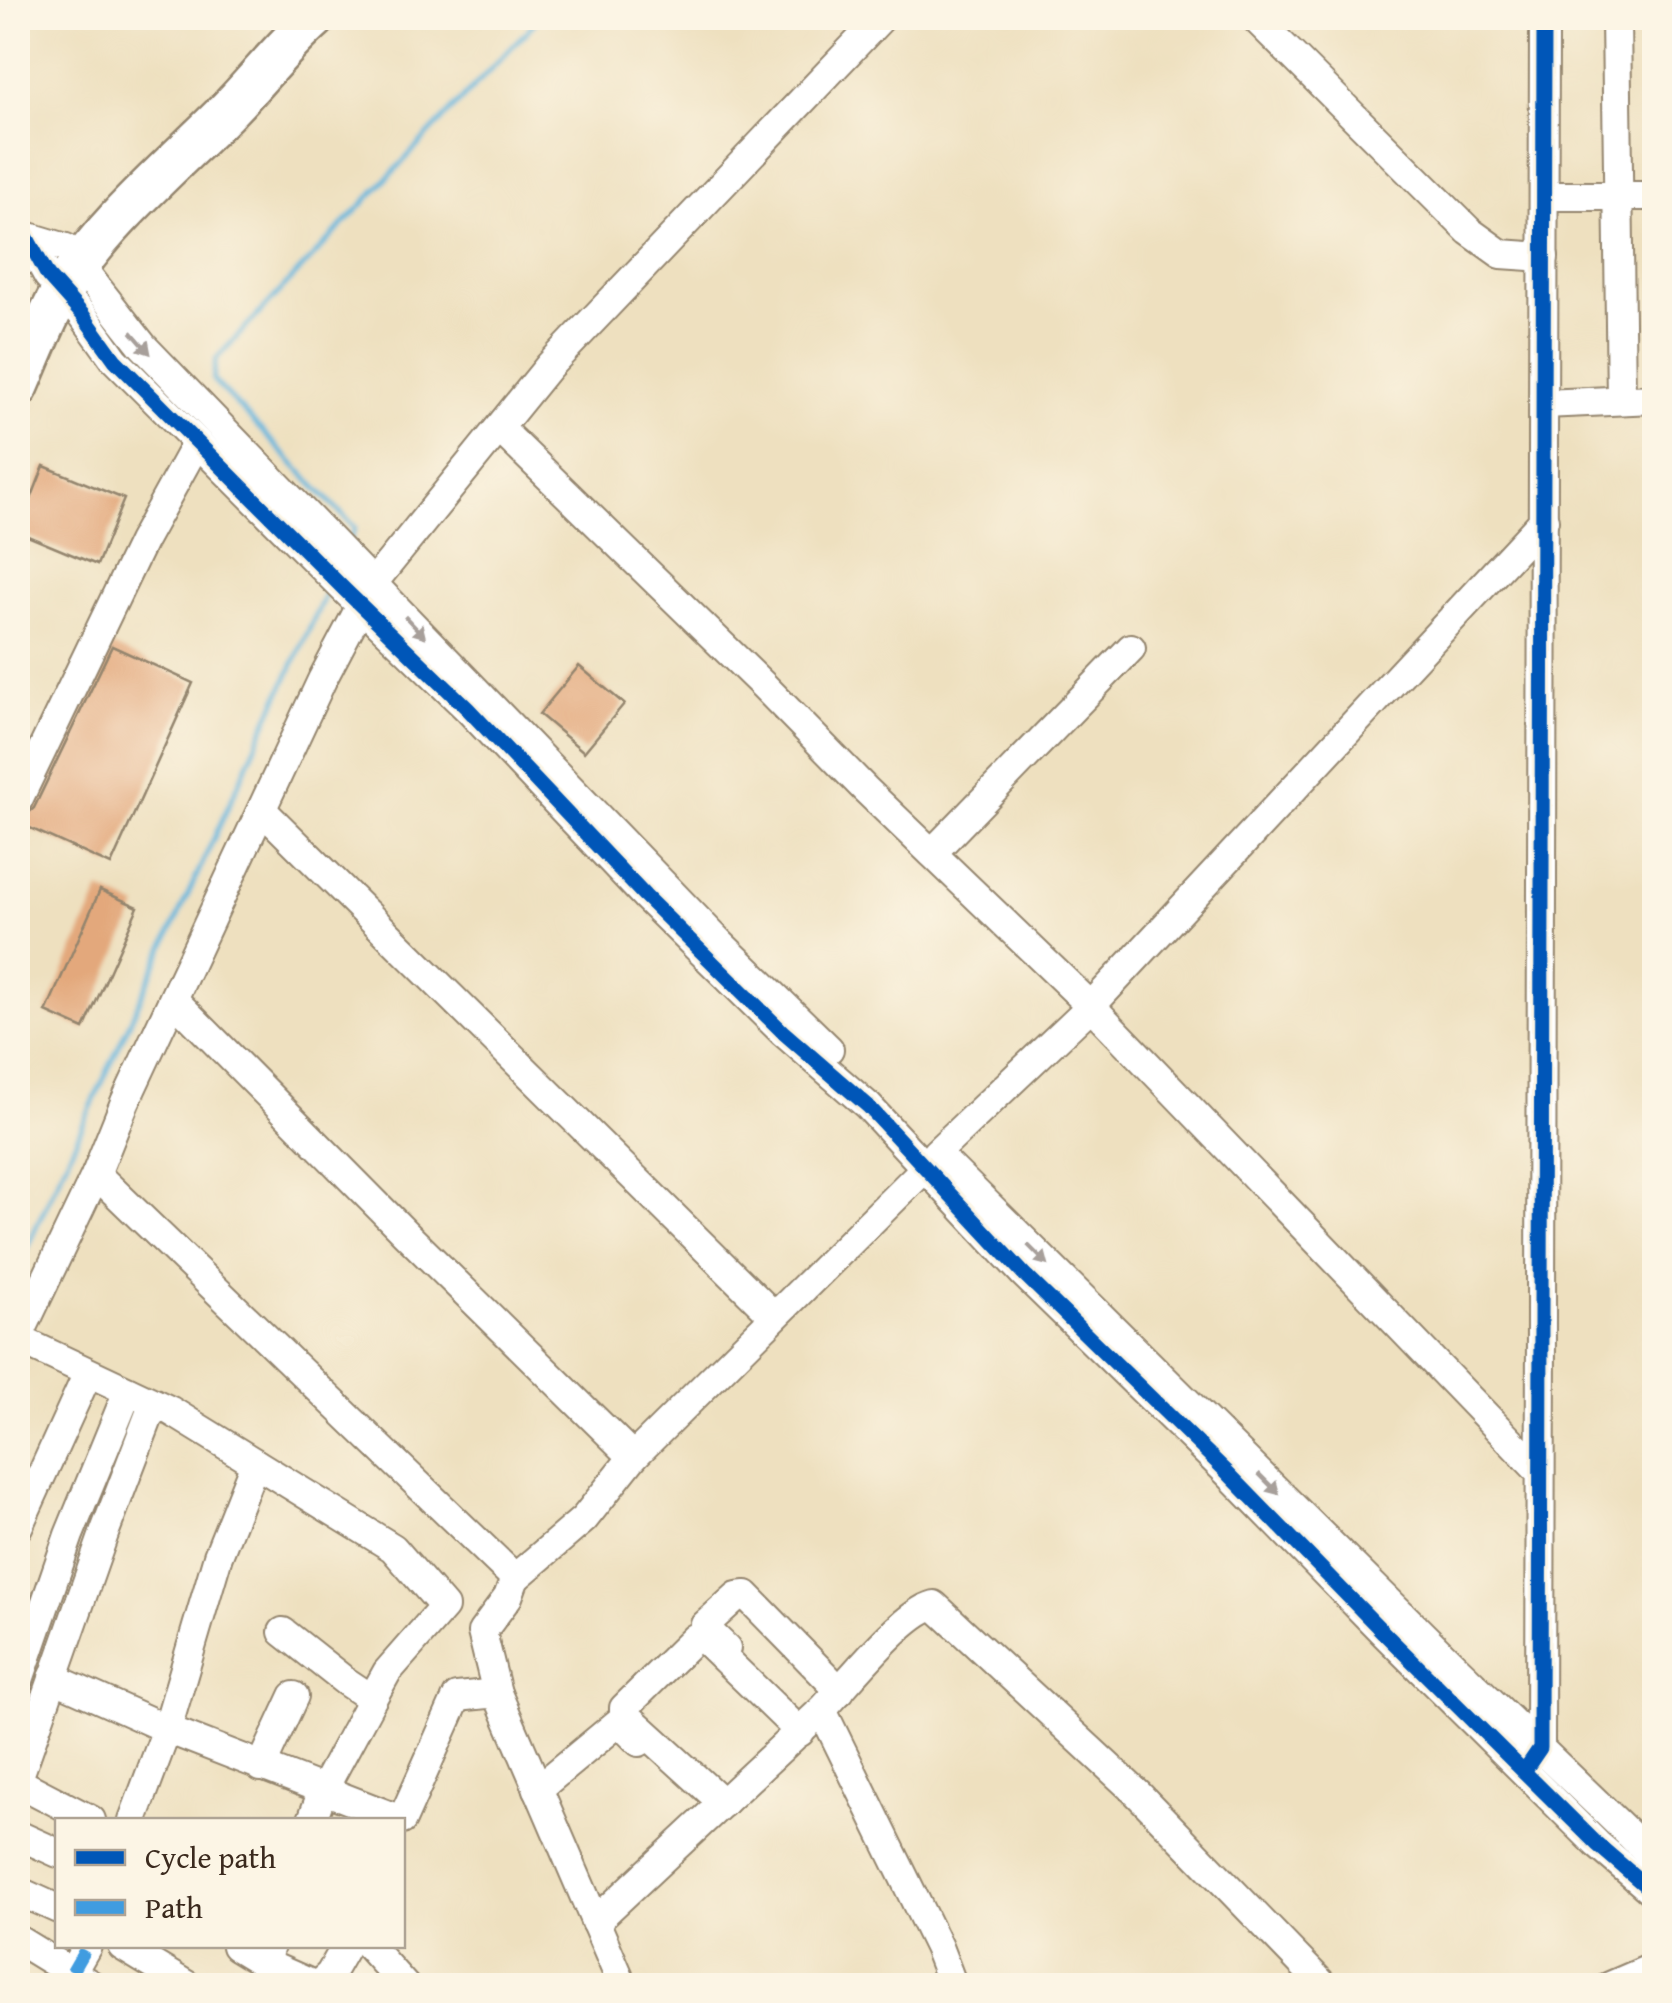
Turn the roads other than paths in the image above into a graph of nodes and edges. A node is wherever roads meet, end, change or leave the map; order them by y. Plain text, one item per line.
1 (289, 18) edge
2 (315, 18) edge
3 (881, 18) edge
4 (1255, 18) edge
5 (1544, 18) edge
6 (1616, 18) edge
7 (1544, 196) junction
8 (1620, 196) junction
9 (1654, 196) edge
10 (22, 232) edge
11 (1544, 257) junction
12 (54, 270) edge
13 (18, 327) edge
14 (18, 387) edge
15 (1654, 398) edge
16 (1621, 400) junction
17 (1544, 404) junction
18 (499, 428) junction
19 (197, 442) junction
20 (1544, 520) junction
21 (367, 595) junction
22 (1131, 648) dead end
23 (18, 800) edge
24 (262, 810) junction
25 (932, 853) junction
26 (174, 1000) junction
27 (1091, 1006) junction
28 (931, 1160) junction
29 (96, 1174) junction
30 (774, 1316) junction
31 (18, 1339) edge
32 (88, 1372) junction
33 (141, 1397) junction
34 (633, 1457) junction
35 (255, 1463) junction
36 (1538, 1470) junction
37 (18, 1527) edge
38 (516, 1578) junction
39 (283, 1632) dead end
40 (53, 1678) junction
41 (18, 1683) edge
42 (496, 1692) junction
43 (294, 1696) dead end
44 (372, 1700) junction
45 (817, 1715) junction
46 (167, 1729) junction
47 (1532, 1759) junction
48 (261, 1767) junction
49 (18, 1780) edge
50 (538, 1789) junction
51 (322, 1790) junction
52 (717, 1809) junction
53 (87, 1818) edge
54 (134, 1818) edge
55 (313, 1818) edge
56 (397, 1818) edge
57 (403, 1818) edge
58 (18, 1835) edge
59 (55, 1852) edge
60 (1654, 1858) edge
61 (18, 1890) edge
62 (1654, 1894) edge
63 (55, 1908) edge
64 (595, 1922) junction
65 (18, 1940) edge
66 (86, 1948) edge
67 (125, 1948) edge
68 (345, 1948) edge
69 (372, 1948) edge
70 (267, 1954) edge
71 (1654, 1966) edge
72 (82, 1979) edge
73 (188, 1986) edge
74 (317, 1986) edge
75 (405, 1986) edge
76 (623, 1986) edge
77 (953, 1986) edge
78 (1324, 1986) edge
79 (1610, 1986) edge

1 - 12 highway
2 - 12 highway
3 - 18 street
4 - 11 street
5 - 7 street
6 - 8 street
7 - 8 street
7 - 11 street
8 - 9 street
8 - 16 street
10 - 12 street
11 - 17 street
12 - 13 highway
12 - 14 highway
12 - 19 street
12 -> 21 street
15 - 16 street
16 - 17 street
17 - 20 street
18 - 21 street
18 - 25 street
19 - 21 street
19 - 23 street
20 - 27 street
20 - 36 street
21 - 24 street
21 - 28 street
22 - 25 street
24 - 26 street
24 - 30 street
25 - 27 street
26 - 29 street
26 - 34 street
27 - 28 street
27 - 36 street
28 - 30 street
28 - 47 street
29 - 31 street
29 - 38 street
30 - 34 street
31 - 32 street
32 - 33 street
32 - 37 street
33 - 35 street
33 - 40 street
33 - 41 street
34 - 38 street
35 - 44 street
35 - 46 street
36 - 47 street
38 - 42 street
39 - 44 street
40 - 46 street
40 - 49 street
42 - 50 street
42 - 57 street
43 - 48 street
44 - 51 street
45 - 52 street
45 - 52 street
45 - 77 street
45 - 78 street
46 - 48 street
46 - 54 street
47 - 60 street
47 - 62 street
48 - 51 street
49 - 53 street
50 - 52 street
50 - 64 street
51 - 55 street
51 - 56 street
52 - 64 street
58 - 59 street
61 - 63 street
64 - 76 street
65 - 72 street
66 - 72 street
67 - 73 street
68 - 74 street
69 - 75 street
70 - 74 street
71 - 79 street

